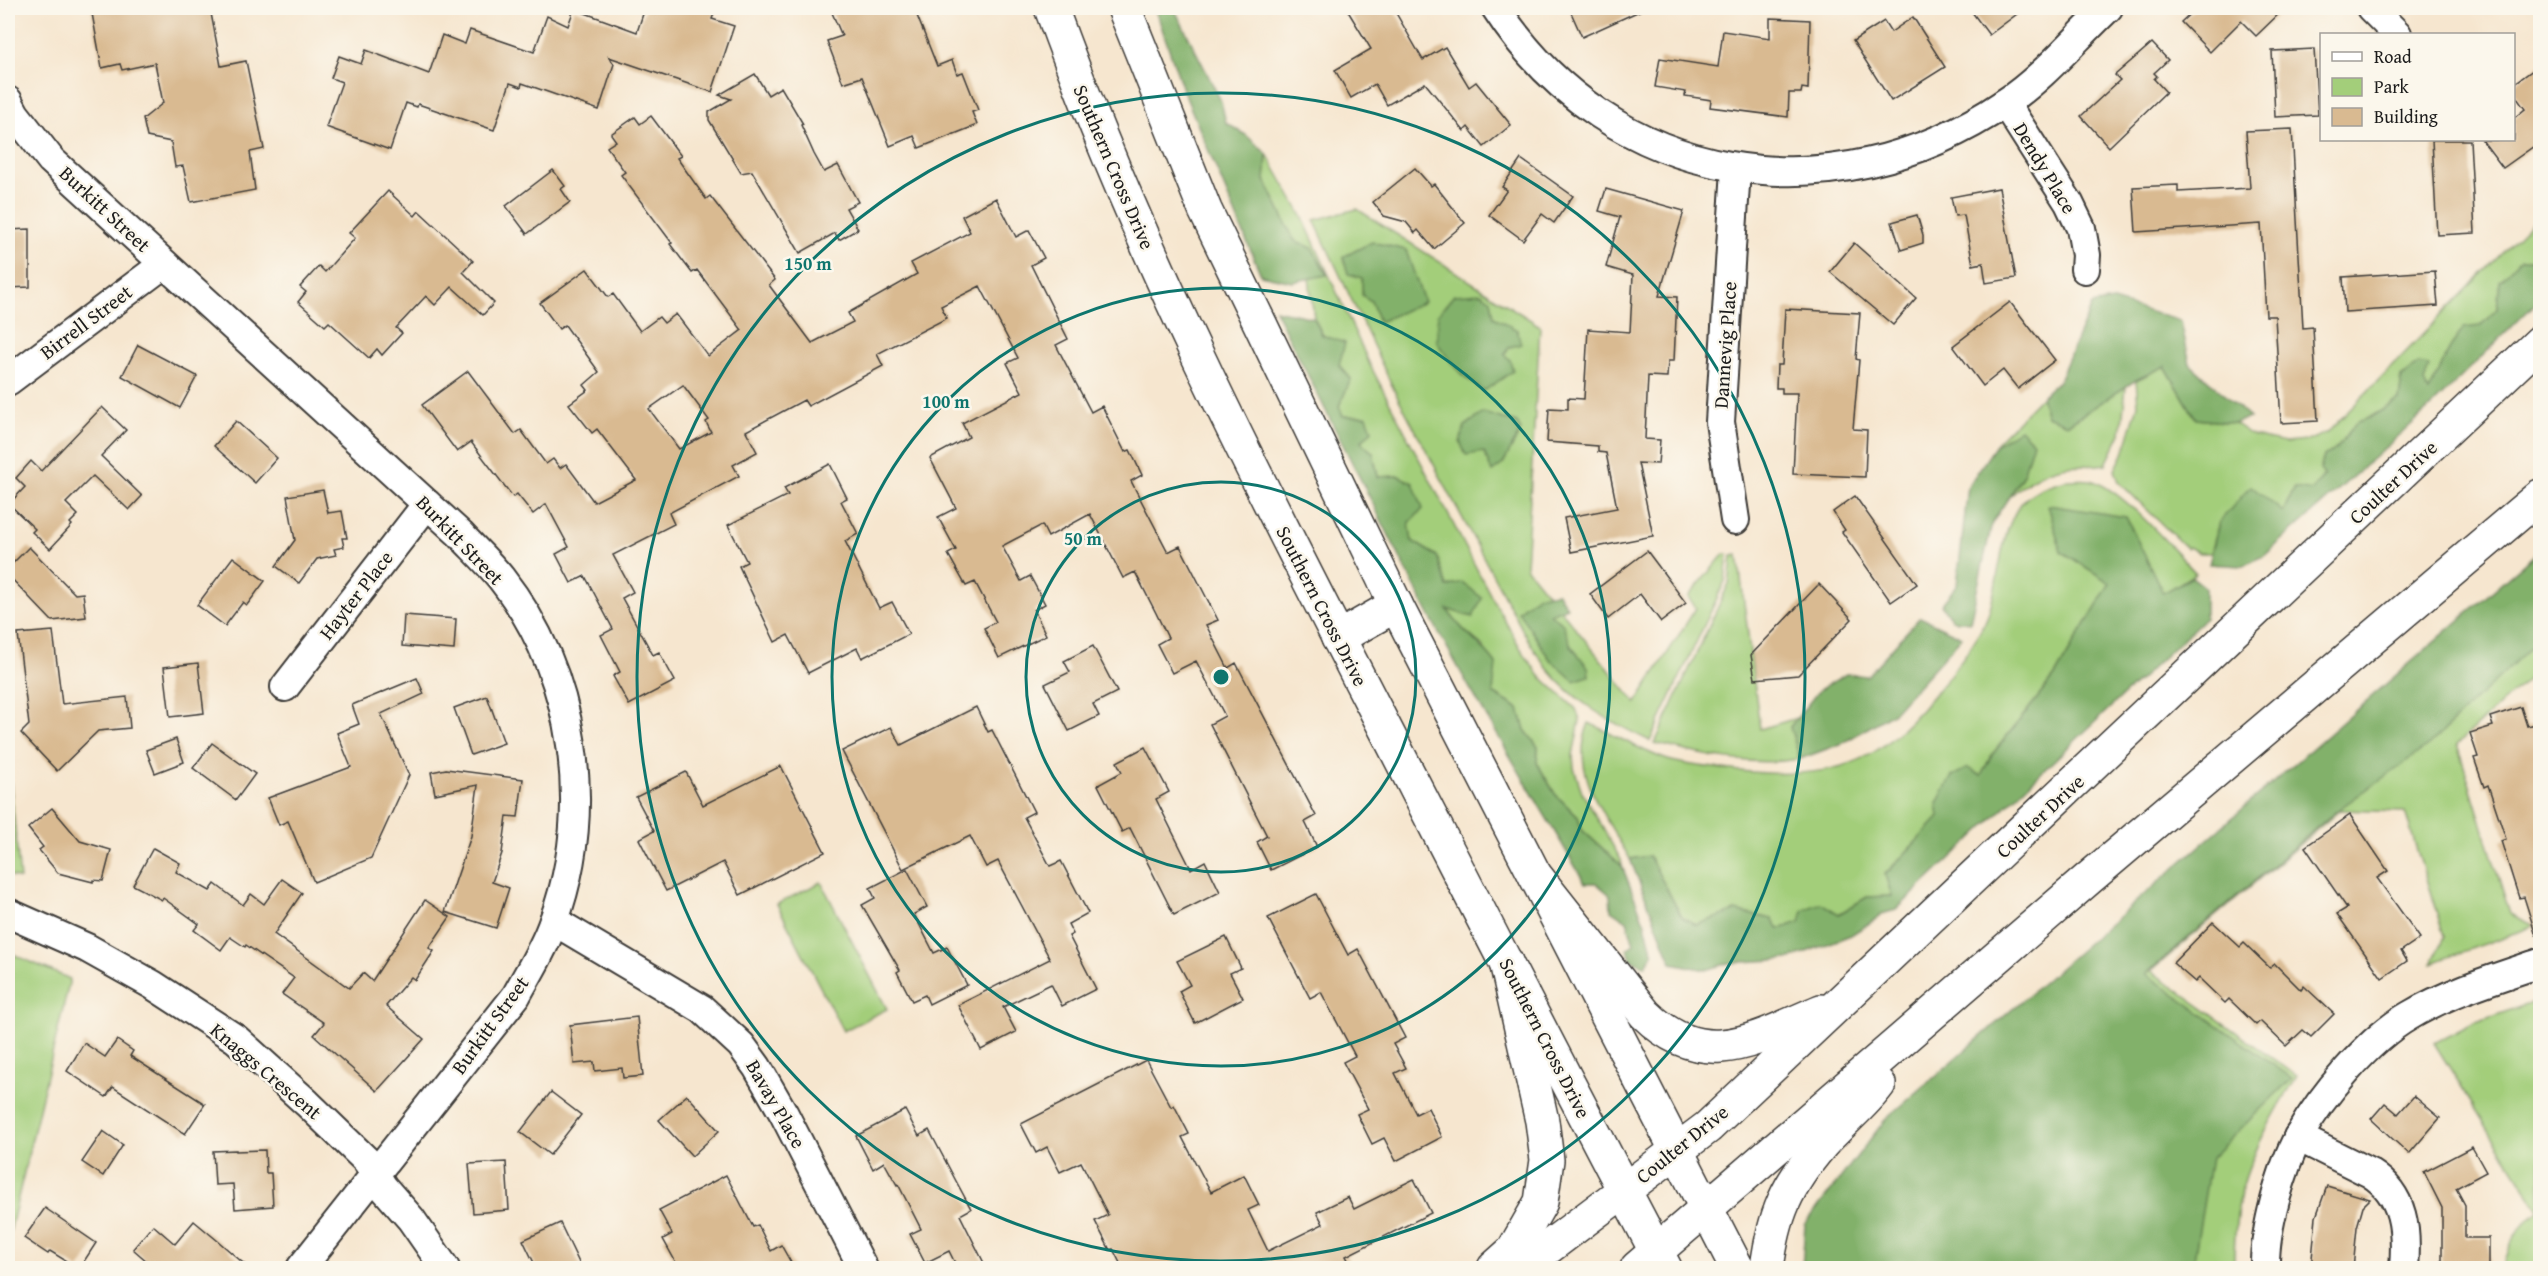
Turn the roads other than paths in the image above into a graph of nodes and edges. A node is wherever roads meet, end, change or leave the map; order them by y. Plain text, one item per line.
1 (1051, 8) edge
2 (1124, 8) edge
3 (1496, 8) edge
4 (2108, 8) edge
5 (2371, 8) edge
6 (2396, 33) edge
7 (8, 100) edge
8 (2005, 103) junction
9 (1736, 169) junction
10 (164, 264) junction
11 (2085, 269) dead end
12 (2541, 342) edge
13 (8, 381) edge
14 (2541, 496) edge
15 (427, 504) junction
16 (1735, 520) dead end
17 (1396, 605) junction
18 (1338, 638) junction
19 (285, 687) dead end
20 (1535, 875) junction
21 (8, 913) edge
22 (554, 921) junction
23 (1506, 962) junction
24 (2533, 965) edge
25 (1843, 1002) junction
26 (1921, 1026) junction
27 (2298, 1137) junction
28 (1677, 1151) junction
29 (375, 1176) junction
30 (1624, 1191) junction
31 (1706, 1208) junction
32 (1653, 1263) edge
33 (301, 1269) edge
34 (445, 1269) edge
35 (863, 1269) edge
36 (1494, 1269) edge
37 (1521, 1269) edge
38 (1737, 1269) edge
39 (1767, 1269) edge
40 (2265, 1269) edge
41 (2404, 1269) edge

1 - 18 main road, Southern Cross Drive
2 - 17 main road
3 - 9 street
4 - 8 street
5 - 6 street
7 - 10 street, Burkitt Street
8 - 9 street
8 - 11 street, Dendy Place
9 - 16 street, Dannevig Place
10 - 13 street, Birrell Street
10 - 15 street, Burkitt Street
12 - 25 main road, Coulter Drive
14 - 26 main road
15 - 19 street, Hayter Place
15 - 22 street, Burkitt Street
17 - 18 main road
17 - 20 main road
18 - 23 main road, Southern Cross Drive
20 - 25 main road
20 - 28 main road
21 - 29 street, Knaggs Crescent
22 - 29 street, Burkitt Street
22 - 35 street, Bavay Place
23 - 30 main road, Southern Cross Drive
23 - 36 main road
24 - 27 street
25 - 28 main road, Coulter Drive
26 - 31 main road
26 - 39 main road
27 - 40 street
27 - 41 street
28 - 30 main road, Coulter Drive
28 - 31 main road
29 - 33 street, Burkitt Street
29 - 34 street, Knaggs Crescent
30 - 32 main road, Southern Cross Drive
30 - 37 main road, Coulter Drive
31 - 32 main road
31 - 38 main road

